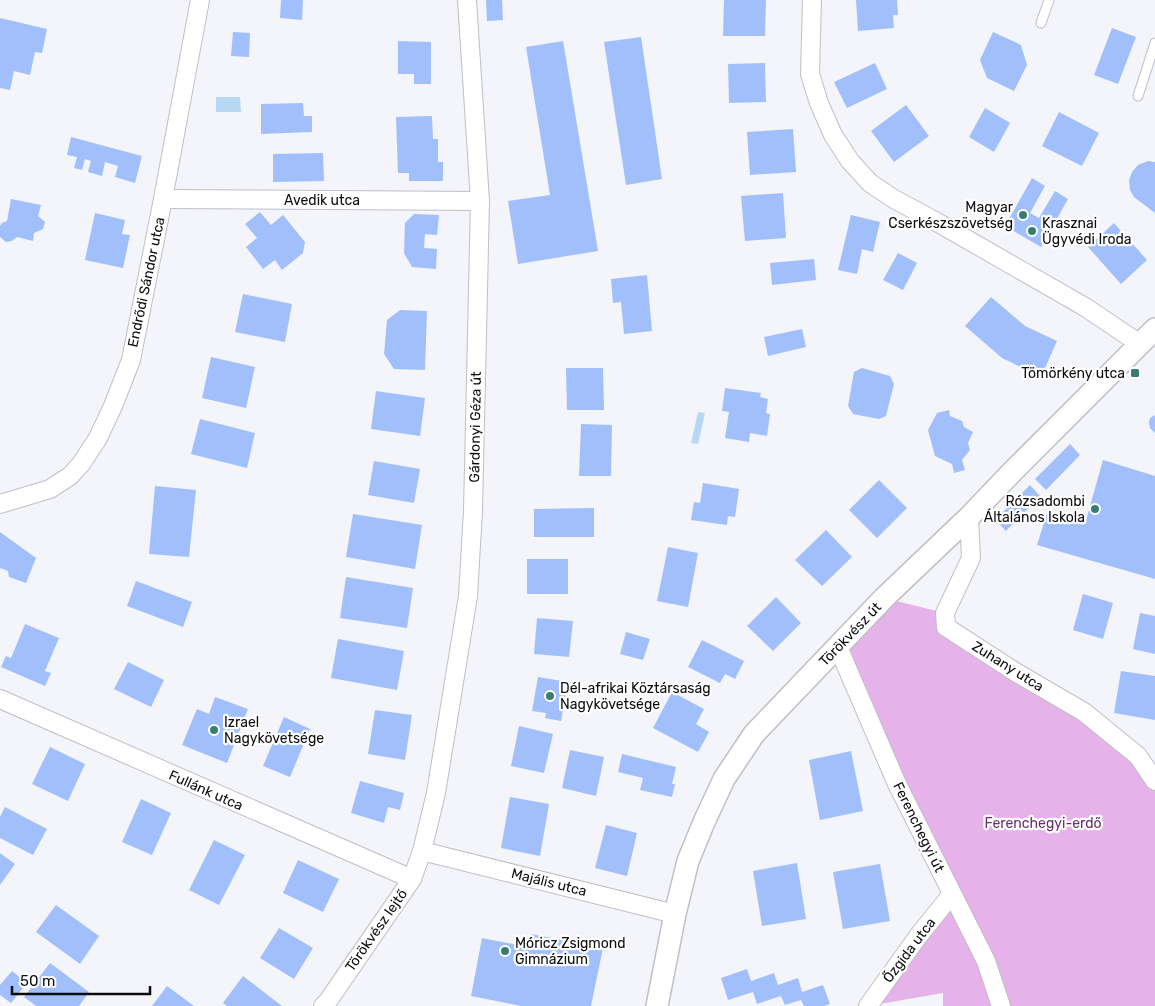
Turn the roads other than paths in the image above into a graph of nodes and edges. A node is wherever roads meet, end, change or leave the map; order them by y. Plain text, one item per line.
1 (200, 0) edge
2 (467, 0) edge
3 (812, 0) edge
4 (1049, 0) edge
5 (1041, 22) dead end
6 (1155, 43) edge
7 (1138, 96) dead end
8 (164, 199) junction
9 (480, 201) junction
10 (1148, 337) edge
11 (0, 504) edge
12 (969, 517) junction
13 (838, 647) junction
14 (0, 699) edge
15 (1155, 781) edge
16 (422, 851) junction
17 (412, 879) junction
18 (952, 894) junction
19 (676, 914) junction
20 (322, 1006) edge
21 (657, 1006) edge
22 (868, 1006) edge
23 (1001, 1006) edge

1 - 8 street, Endrődi Sándor utca
2 - 9 street, Gárdonyi Géza út
3 - 10 street
4 - 5 lane
6 - 7 lane
8 - 9 street, Avedik utca
8 - 11 street, Endrődi Sándor utca
9 - 16 street, Gárdonyi Géza út
10 - 12 street, Törökvész út
12 - 13 street, Törökvész út
12 - 15 street, Zuhany utca
13 - 18 street, Ferenchegyi út
13 - 19 street, Törökvész út
14 - 17 street, Fullánk utca
16 - 17 street, Törökvész lejtő
16 - 19 street, Majális utca
17 - 20 street, Törökvész lejtő
18 - 22 street, Őzgida utca
18 - 23 street, Ferenchegyi út
19 - 21 street, Törökvész út

